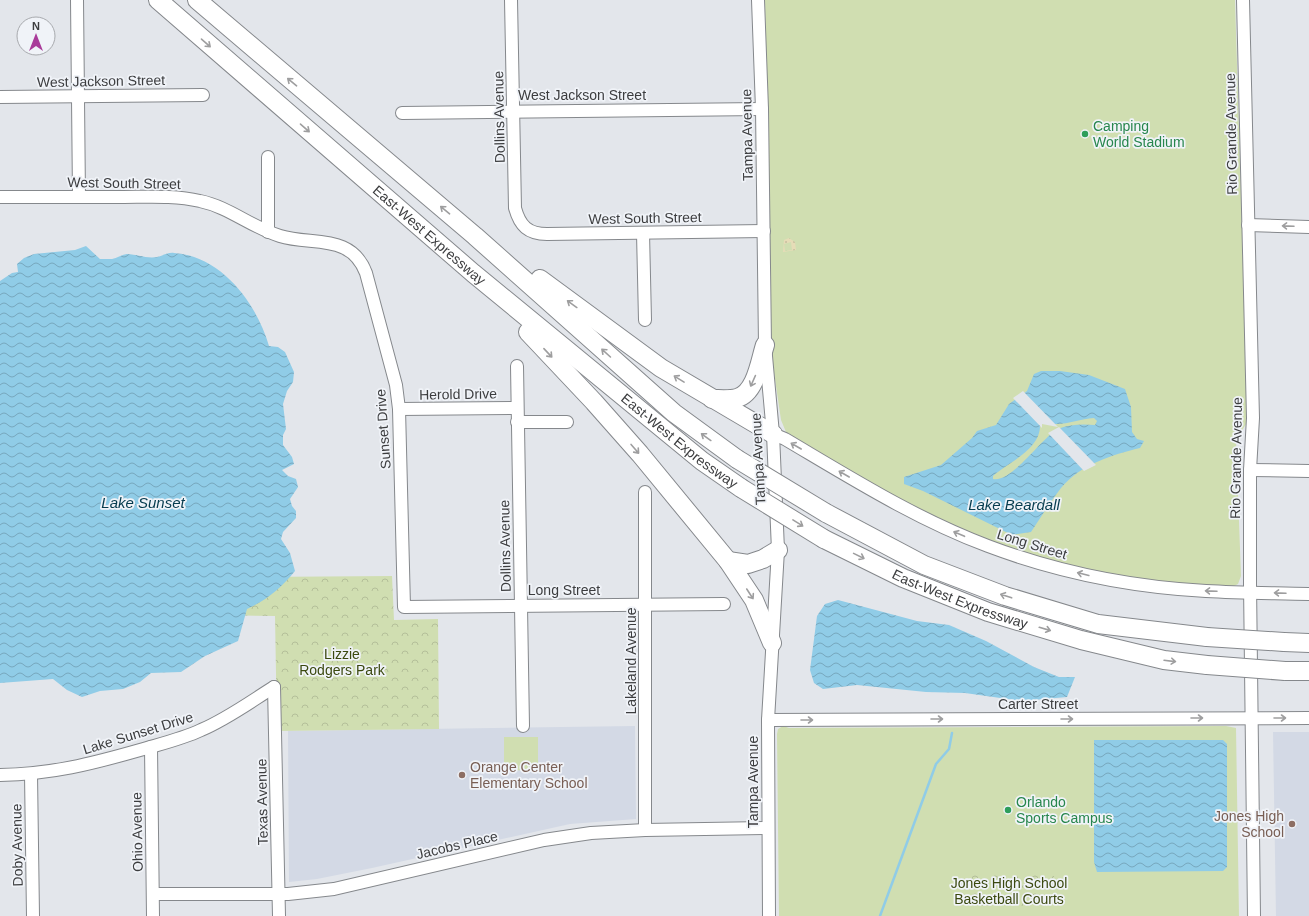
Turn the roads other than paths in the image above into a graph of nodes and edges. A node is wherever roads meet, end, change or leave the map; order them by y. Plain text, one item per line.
1 (77, 0) edge
2 (158, 0) edge
3 (196, 0) edge
4 (512, 0) edge
5 (758, 0) edge
6 (1243, 0) edge
7 (203, 95) dead end
8 (78, 96) junction
9 (0, 97) edge
10 (762, 109) junction
11 (514, 111) junction
12 (402, 113) dead end
13 (268, 157) dead end
14 (0, 197) edge
15 (79, 197) junction
16 (1248, 225) junction
17 (1309, 227) edge
18 (528, 230) joint
19 (764, 231) junction
20 (268, 232) junction
21 (643, 233) junction
22 (475, 236) junction
23 (355, 255) joint
24 (473, 273) junction
25 (645, 320) dead end
26 (765, 345) junction
27 (517, 366) dead end
28 (712, 399) junction
29 (517, 408) junction
30 (399, 409) junction
31 (517, 422) junction
32 (567, 422) dead end
33 (773, 434) junction
34 (1250, 470) junction
35 (1309, 471) edge
36 (645, 492) dead end
37 (778, 550) junction
38 (728, 561) junction
39 (1250, 592) junction
40 (1309, 594) edge
41 (724, 604) dead end
42 (521, 605) junction
43 (646, 605) junction
44 (404, 607) joint
45 (772, 643) junction
46 (1309, 643) edge
47 (1309, 671) edge
48 (274, 687) joint
49 (1251, 718) junction
50 (1309, 718) edge
51 (768, 720) junction
52 (523, 726) dead end
53 (151, 747) junction
54 (31, 774) junction
55 (0, 775) edge
56 (768, 828) junction
57 (645, 830) junction
58 (153, 894) junction
59 (279, 894) junction
60 (33, 916) edge
61 (153, 916) edge
62 (279, 916) edge
63 (769, 916) edge
64 (1254, 916) edge

1 - 8 street
2 -> 24 highway, East-West Expressway
22 -> 3 highway, East-West Expressway
4 - 11 street, Dollins Avenue
5 - 10 street, Tampa Avenue
6 - 16 street, Rio Grande Avenue
7 - 8 street, West Jackson Street
8 - 9 street, West Jackson Street
8 - 15 street
10 - 11 street, West Jackson Street
10 - 19 street, Tampa Avenue
11 - 12 street, West Jackson Street
11 - 18 street, Dollins Avenue
13 - 20 street
14 - 15 street, West South Street
15 - 20 street, West South Street
17 -> 16 street
16 - 34 street, Rio Grande Avenue
18 - 21 street, West South Street
19 - 21 street, West South Street
19 - 26 street, Tampa Avenue
20 - 23 street, West South Street
21 - 25 street
28 -> 22 highway
46 -> 22 highway, East-West Expressway, bridge
23 - 30 street, Sunset Drive
24 -> 38 highway
24 -> 47 highway, East-West Expressway, bridge
26 -> 28 highway
26 - 33 street, Tampa Avenue
27 - 29 street, Dollins Avenue
28 - 33 highway
29 - 30 street, Herold Drive
29 - 31 street, Dollins Avenue
30 - 44 street, Sunset Drive
31 - 32 street
31 - 42 street, Dollins Avenue
33 - 37 street, Tampa Avenue
39 -> 33 street, Long Street
34 - 35 street
34 - 39 street, Rio Grande Avenue
36 - 43 street, Lakeland Avenue
37 - 38 highway
37 - 45 street, Tampa Avenue
38 -> 45 highway
40 -> 39 street, Long Street
39 - 49 street, Rio Grande Avenue
41 - 43 street, Long Street
42 - 43 street, Long Street
42 - 44 street, Long Street
42 - 52 street, Dollins Avenue
43 - 57 street, Lakeland Avenue
45 - 51 street, Tampa Avenue
48 - 53 street, Lake Sunset Drive
48 - 59 street, Texas Avenue
49 -> 50 street, Carter Street
51 -> 49 street, Carter Street
49 - 64 street, Rio Grande Avenue
51 - 56 street, Tampa Avenue
53 - 54 street, Lake Sunset Drive
53 - 58 street, Ohio Avenue
54 - 55 street, Lake Sunset Drive
54 - 60 street, Doby Avenue
56 - 57 street, Jacobs Place
56 - 63 street, Tampa Avenue
57 - 59 street, Jacobs Place
58 - 59 street, Jacobs Place
58 - 61 street, Ohio Avenue
59 - 62 street, Texas Avenue

